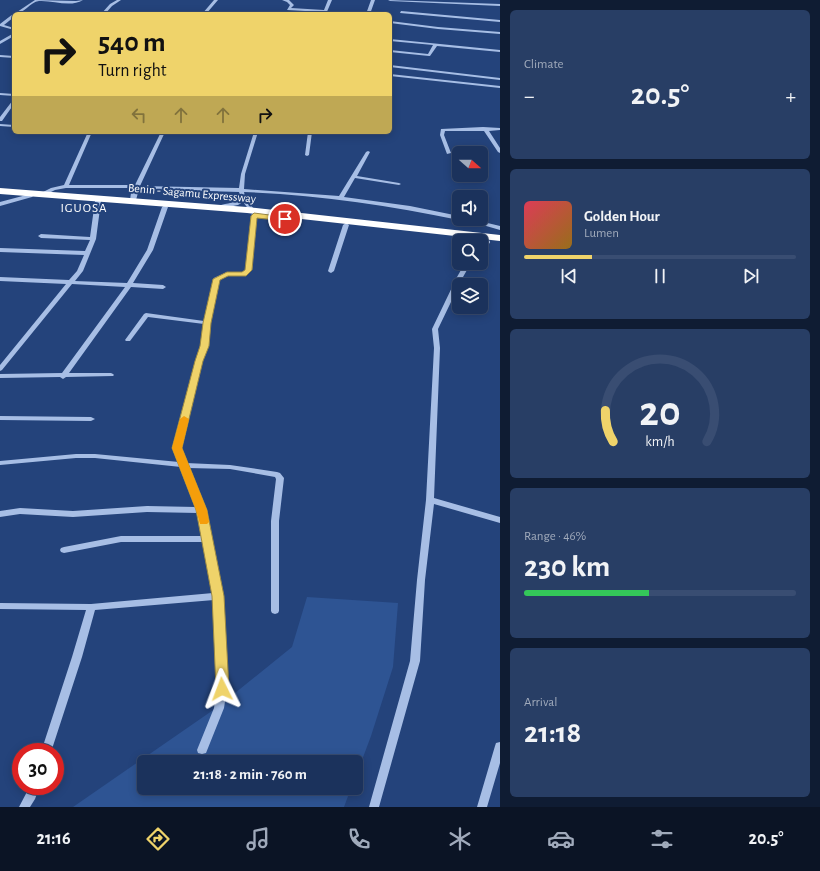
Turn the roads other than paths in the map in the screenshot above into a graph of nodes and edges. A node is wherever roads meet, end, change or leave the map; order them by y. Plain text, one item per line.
1 (38, 0) edge
2 (81, 0) edge
3 (119, 0) edge
4 (216, 0) edge
5 (284, 0) edge
6 (330, 0) edge
7 (373, 0) edge
8 (390, 0) edge
9 (418, 1) edge
10 (453, 1) edge
11 (500, 5) edge
12 (20, 12) edge
13 (105, 12) edge
14 (206, 12) edge
15 (305, 12) edge
16 (324, 12) edge
17 (369, 12) edge
18 (401, 12) dead end
19 (12, 17) edge
20 (500, 21) edge
21 (392, 22) edge
22 (0, 29) edge
23 (12, 29) edge
24 (500, 33) edge
25 (12, 35) edge
26 (392, 40) edge
27 (0, 43) edge
28 (436, 44) junction
29 (392, 51) edge
30 (500, 51) edge
31 (0, 56) edge
32 (12, 57) edge
33 (392, 66) edge
34 (399, 68) junction
35 (392, 70) edge
36 (392, 74) edge
37 (500, 79) edge
38 (500, 87) edge
39 (0, 94) edge
40 (12, 95) edge
41 (12, 104) edge
42 (0, 120) edge
43 (0, 125) edge
44 (12, 126) edge
45 (485, 128) junction
46 (500, 129) edge
47 (89, 134) edge
48 (162, 134) edge
49 (255, 134) edge
50 (310, 134) edge
51 (368, 152) dead end
52 (500, 152) edge
53 (449, 153) dead end
54 (307, 155) dead end
55 (354, 177) junction
56 (399, 184) dead end
57 (66, 186) junction
58 (137, 187) junction
59 (241, 190) junction
60 (0, 191) edge
61 (43, 194) junction
62 (74, 196) junction
63 (341, 198) junction
64 (0, 200) edge
65 (133, 200) junction
66 (243, 200) junction
67 (98, 201) junction
68 (165, 207) junction
69 (216, 207) junction
70 (253, 213) junction
71 (452, 216) edge
72 (346, 225) junction
73 (488, 225) edge
74 (500, 228) edge
75 (40, 236) dead end
76 (500, 238) edge
77 (93, 239) junction
78 (452, 239) edge
79 (488, 243) edge
80 (500, 244) edge
81 (0, 250) edge
82 (87, 253) junction
83 (464, 270) edge
84 (331, 271) dead end
85 (0, 279) edge
86 (70, 283) junction
87 (129, 285) junction
88 (163, 287) dead end
89 (207, 323) junction
90 (128, 340) dead end
91 (0, 369) edge
92 (111, 375) dead end
93 (0, 376) edge
94 (63, 377) junction
95 (0, 418) edge
96 (91, 419) dead end
97 (0, 463) edge
98 (183, 465) junction
99 (430, 500) junction
100 (201, 510) junction
101 (0, 514) edge
102 (500, 520) edge
103 (207, 539) junction
104 (64, 550) dead end
105 (218, 596) junction
106 (0, 606) edge
107 (91, 607) junction
108 (276, 611) dead end
109 (49, 743) edge
110 (500, 746) edge
111 (202, 750) dead end
112 (497, 769) edge
113 (31, 795) edge
114 (24, 807) edge
115 (374, 807) edge
116 (482, 807) edge

1 - 2 street
1 - 12 street
3 - 13 street
4 - 14 street
5 - 15 street
6 - 16 street
7 - 17 street
8 - 9 street
9 - 10 street
10 - 11 street
18 - 20 street
19 - 23 street
21 - 24 street
22 - 23 street
25 - 27 street
26 - 28 street
28 - 29 street
28 - 30 street
31 - 32 street
33 - 34 street
34 - 35 street
34 - 37 street
36 - 38 street
39 - 40 street
41 - 42 street
43 - 44 street
45 - 46 street
45 - 52 street
45 - 53 street
47 - 57 street
48 - 58 street
49 - 59 street
50 - 54 street
51 - 55 street
55 - 56 street
55 - 63 street
57 - 58 street
57 - 61 street
57 - 62 street
58 - 59 street
58 - 65 street
59 - 63 street
59 - 66 street
60 - 61 highway, Benin - Sagamu Expressway
61 - 62 highway, Benin - Sagamu Expressway
62 - 65 highway, Benin - Sagamu Expressway
63 - 71 street
64 - 67 highway
65 - 69 highway, Benin - Sagamu Expressway
66 - 69 street
66 - 70 street
67 - 68 highway
67 - 77 street
68 - 70 highway
68 - 87 street
69 - 70 highway, Benin - Sagamu Expressway
70 - 72 highway
70 - 76 highway, Benin - Sagamu Expressway
70 - 89 street
72 - 78 highway
72 - 84 street
73 - 74 street
75 - 77 street
77 - 82 street
79 - 80 highway
81 - 82 street
82 - 86 street
83 - 99 street
85 - 86 street
86 - 87 street
86 - 91 street
87 - 88 street
87 - 94 street
89 - 90 street
89 - 98 street
92 - 94 street
93 - 94 street
95 - 96 street
97 - 98 street
98 - 100 street
98 - 108 street
99 - 102 street
99 - 115 street
100 - 101 street
100 - 103 street
103 - 104 street
103 - 105 street
105 - 107 street
105 - 111 street
106 - 107 street
107 - 109 street
110 - 112 street
112 - 116 street
113 - 114 street

